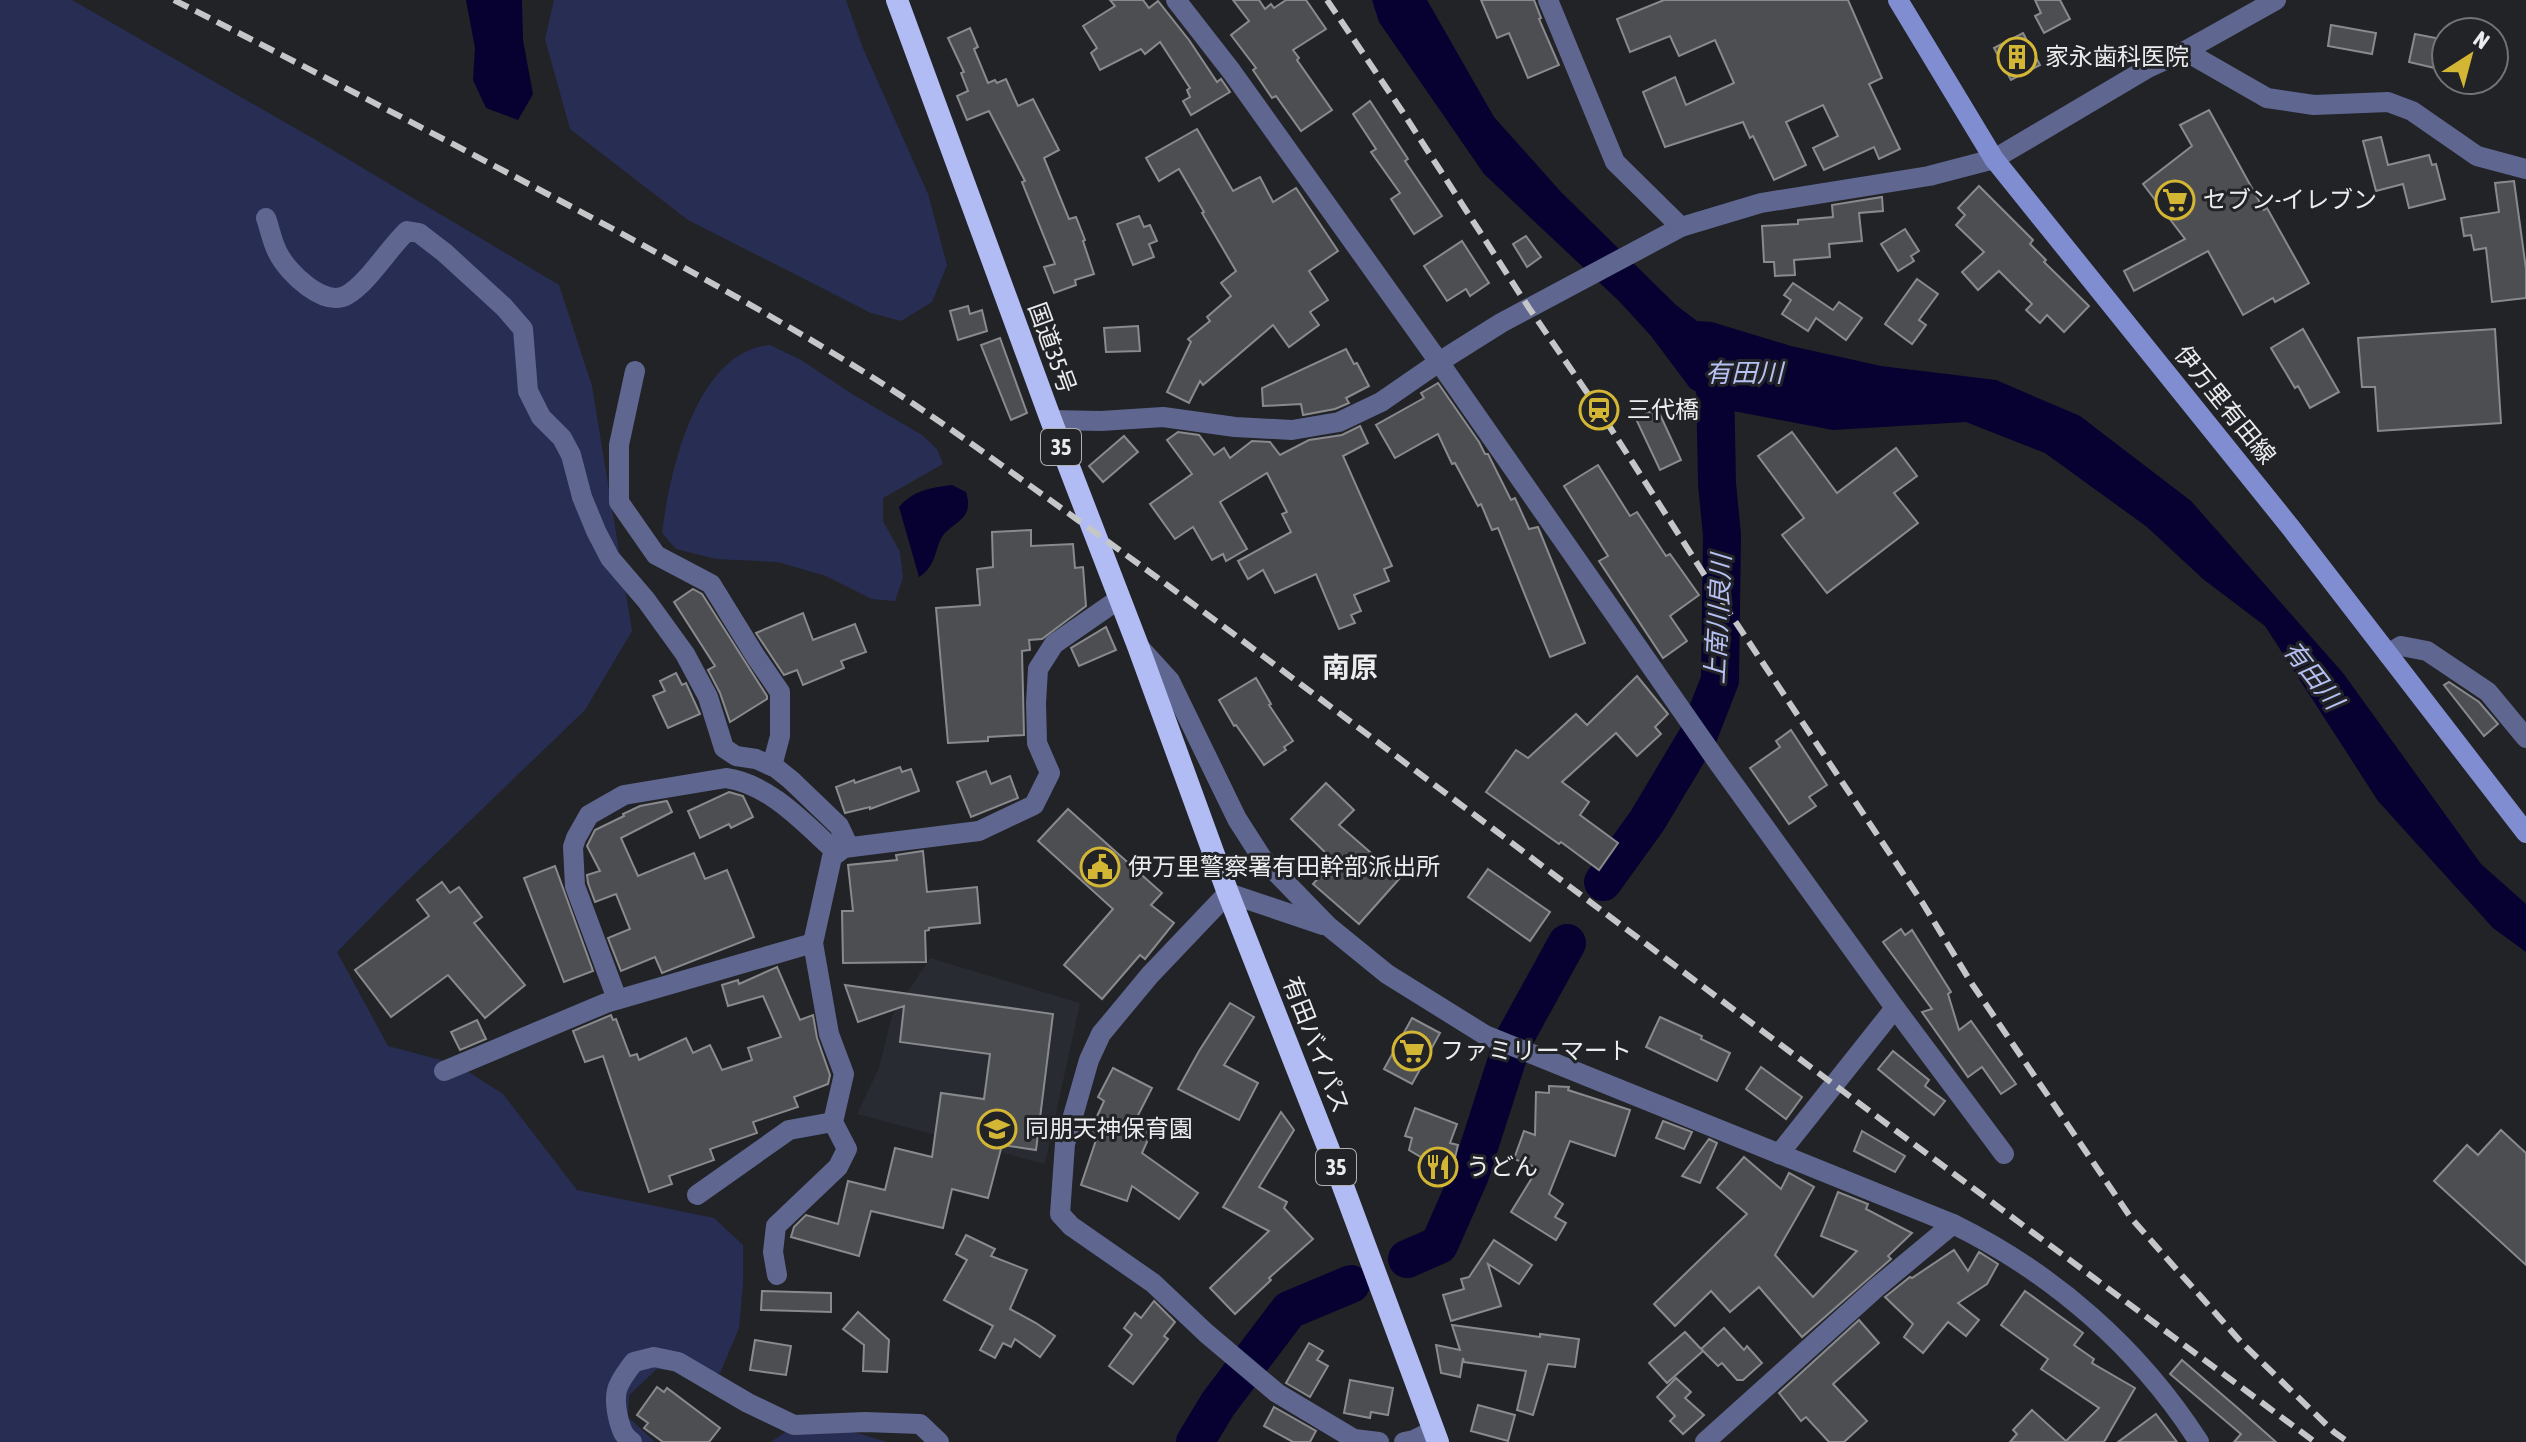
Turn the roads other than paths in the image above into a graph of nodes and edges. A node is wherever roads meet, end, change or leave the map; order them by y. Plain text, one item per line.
1 (897, 0) edge
2 (1176, 0) edge
3 (1548, 0) edge
4 (1898, 0) edge
5 (2276, 0) edge
6 (2185, 51) junction
7 (1994, 159) junction
8 (2526, 169) edge
9 (266, 218) dead end
10 (1681, 227) junction
11 (1439, 362) junction
12 (635, 371) dead end
13 (1051, 420) junction
14 (1119, 599) junction
15 (1138, 646) junction
16 (2388, 654) junction
17 (2526, 738) edge
18 (772, 766) junction
19 (2526, 833) edge
20 (843, 850) junction
21 (1228, 893) junction
22 (1328, 926) junction
23 (813, 943) junction
24 (617, 999) junction
25 (1895, 1008) junction
26 (444, 1071) dead end
27 (833, 1122) junction
28 (1779, 1154) junction
29 (2004, 1154) dead end
30 (697, 1195) dead end
31 (1953, 1224) junction
32 (777, 1275) dead end
33 (1436, 1436) edge
34 (632, 1442) edge
35 (939, 1442) edge
36 (1379, 1442) edge
37 (1404, 1442) edge
38 (1705, 1442) edge
39 (2199, 1442) edge

1 - 13 highway, 国道35号 / 35
2 - 11 street
3 - 10 street
4 - 7 main road, 伊万里有田線
5 - 6 street
6 - 7 street
6 - 8 street
7 - 10 street
7 - 16 main road, 伊万里有田線
9 - 18 street
10 - 11 street
11 - 13 street
11 - 25 street
12 - 18 street
13 - 14 highway, 国道35号 / 35
14 - 15 highway, 国道35号 / 35
14 - 20 street
15 - 21 highway, 国道35号 / 35
15 - 22 street
16 - 17 street
16 - 19 main road, 伊万里有田線
18 - 20 street
20 - 23 street
20 - 24 street
21 - 22 street
21 - 33 highway, 有田バイパス / 35
21 - 36 street
22 - 28 street
23 - 24 street
23 - 27 street
24 - 26 street
25 - 28 street
25 - 29 street
27 - 30 street
27 - 32 street
28 - 31 street
31 - 38 street
31 - 39 street
33 - 37 street
34 - 35 street

